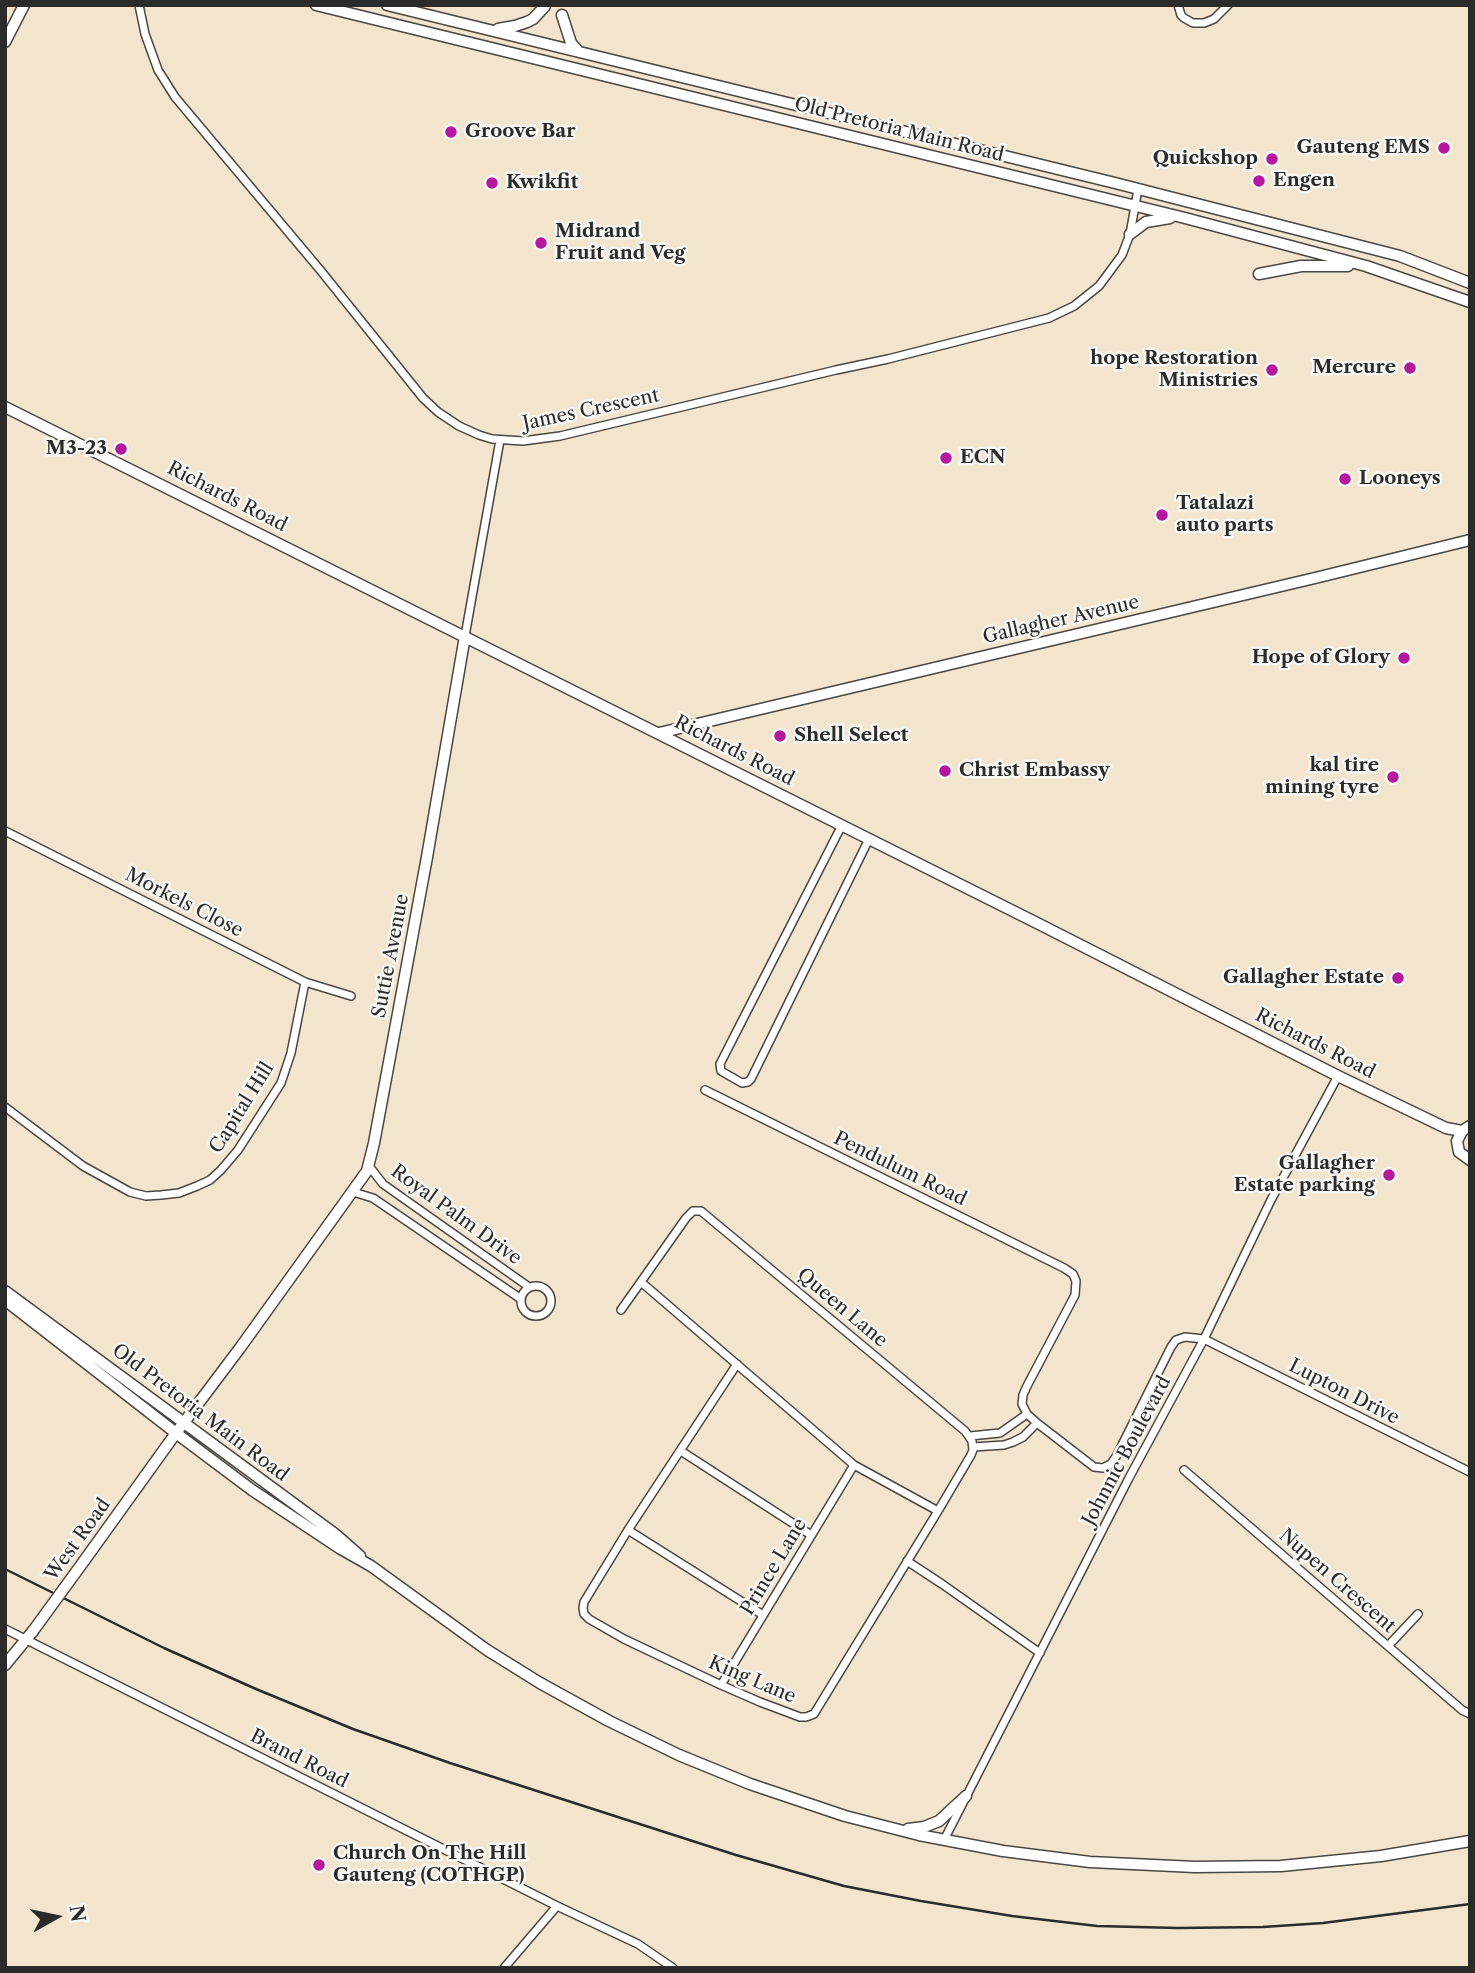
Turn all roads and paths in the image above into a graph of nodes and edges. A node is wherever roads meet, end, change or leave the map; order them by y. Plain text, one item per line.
1 (24, 5) edge
2 (139, 5) edge
3 (316, 5) edge
4 (387, 5) edge
5 (1178, 5) edge
6 (1228, 5) edge
7 (545, 6) edge
8 (562, 15) dead end
9 (487, 29) junction
10 (5, 42) edge
11 (578, 51) junction
12 (1138, 189) junction
13 (1135, 206) junction
14 (1185, 218) junction
15 (1130, 234) junction
16 (1366, 266) junction
17 (1259, 274) dead end
18 (1470, 283) edge
19 (1470, 302) edge
20 (5, 407) edge
21 (500, 440) junction
22 (1470, 540) edge
23 (465, 636) junction
24 (659, 733) junction
25 (842, 825) junction
26 (5, 831) edge
27 (869, 839) junction
28 (304, 982) junction
29 (351, 996) dead end
30 (1338, 1076) junction
31 (705, 1090) dead end
32 (5, 1107) edge
33 (1446, 1128) junction
34 (1466, 1128) edge
35 (1457, 1141) junction
36 (1470, 1160) edge
37 (369, 1166) junction
38 (354, 1192) junction
39 (436, 1221) junction
40 (427, 1235) junction
41 (641, 1282) junction
42 (529, 1287) junction
43 (5, 1291) edge
44 (521, 1299) junction
45 (5, 1300) edge
46 (621, 1310) dead end
47 (1204, 1339) junction
48 (737, 1364) junction
49 (1027, 1414) junction
50 (1037, 1423) junction
51 (185, 1424) junction
52 (176, 1433) junction
53 (970, 1436) junction
54 (973, 1447) junction
55 (681, 1451) junction
56 (854, 1465) junction
57 (1184, 1470) dead end
58 (1470, 1472) edge
59 (937, 1511) junction
60 (628, 1530) junction
61 (811, 1535) junction
62 (907, 1561) junction
63 (371, 1566) junction
64 (1418, 1614) dead end
65 (763, 1615) junction
66 (5, 1629) edge
67 (26, 1640) junction
68 (1388, 1646) junction
69 (1040, 1653) junction
70 (5, 1664) edge
71 (721, 1685) junction
72 (1470, 1714) edge
73 (966, 1796) junction
74 (894, 1828) junction
75 (944, 1840) junction
76 (1470, 1841) edge
77 (557, 1906) junction
78 (504, 1968) edge
79 (673, 1968) edge

1 - 10 main road
2 - 21 street, James Crescent
3 - 13 main road, Old Pretoria Main Road
4 - 9 main road, Old Pretoria Main Road
5 - 6 street
7 - 9 main road
8 - 11 main road
9 - 11 main road, Old Pretoria Main Road
11 - 12 main road, Old Pretoria Main Road
12 - 13 street, James Crescent
12 - 18 main road, Old Pretoria Main Road
13 - 14 main road, Old Pretoria Main Road
13 - 15 street, James Crescent
14 - 15 main road
14 - 16 main road, Old Pretoria Main Road
15 - 21 street, James Crescent
16 - 17 main road
16 - 19 main road, Old Pretoria Main Road
20 - 23 main road, Richards Road
21 - 23 street, Suttie Avenue
22 - 24 main road, Gallagher Avenue
23 - 24 main road, Richards Road
23 - 37 main road, Suttie Avenue
24 - 25 main road, Richards Road
25 - 27 main road, Richards Road
25 - 27 street
26 - 28 street, Morkels Close
27 - 30 main road, Richards Road
28 - 29 street, Morkels Close
28 - 32 street, Capital Hill
30 - 33 main road, Richards Road
30 - 47 street, Johnnic Boulevard
31 - 49 street, Pendulum Road
33 - 34 main road, Richards Road
33 - 35 main road, Richards Road
34 - 35 main road
35 - 36 main road, Richards Road
37 - 38 main road, Suttie Avenue
37 - 39 street, Royal Palm Drive
38 - 40 street, Royal Palm Drive
38 - 51 main road, Suttie Avenue
39 - 40 street
39 - 42 street, Royal Palm Drive
40 - 44 street, Royal Palm Drive
41 - 46 street
41 - 48 street
41 - 53 street, Queen Lane
42 - 44 street
42 - 44 street
43 - 51 main road, Old Pretoria Main Road
45 - 52 main road, Old Pretoria Main Road
47 - 50 street
47 - 58 street, Lupton Drive
47 - 69 street, Johnnic Boulevard
48 - 55 street, King Lane
48 - 56 street
49 - 50 street
49 - 53 street
50 - 54 street
51 - 52 main road, West Road
51 - 63 main road, Old Pretoria Main Road
52 - 63 main road, Old Pretoria Main Road
52 - 67 main road, West Road, bridge
53 - 54 street
54 - 59 street
55 - 60 street, King Lane
55 - 61 street
56 - 59 street
56 - 61 street, Prince Lane
57 - 68 street, Nupen Crescent
59 - 62 street, King Lane
60 - 65 street
60 - 71 street, King Lane
61 - 65 street, Prince Lane
62 - 69 street
62 - 71 street, King Lane
63 - 74 main road, Old Pretoria Main Road
64 - 68 street
65 - 71 street, Prince Lane
66 - 67 street, Brand Road
67 - 70 main road, West Road
67 - 77 street, Brand Road
68 - 72 street, Nupen Crescent
69 - 73 street, Johnnic Boulevard
73 - 74 main road
73 - 75 street, Johnnic Boulevard
74 - 75 main road, Old Pretoria Main Road
75 - 76 main road, Old Pretoria Main Road
77 - 78 street
77 - 79 street, Brand Road

